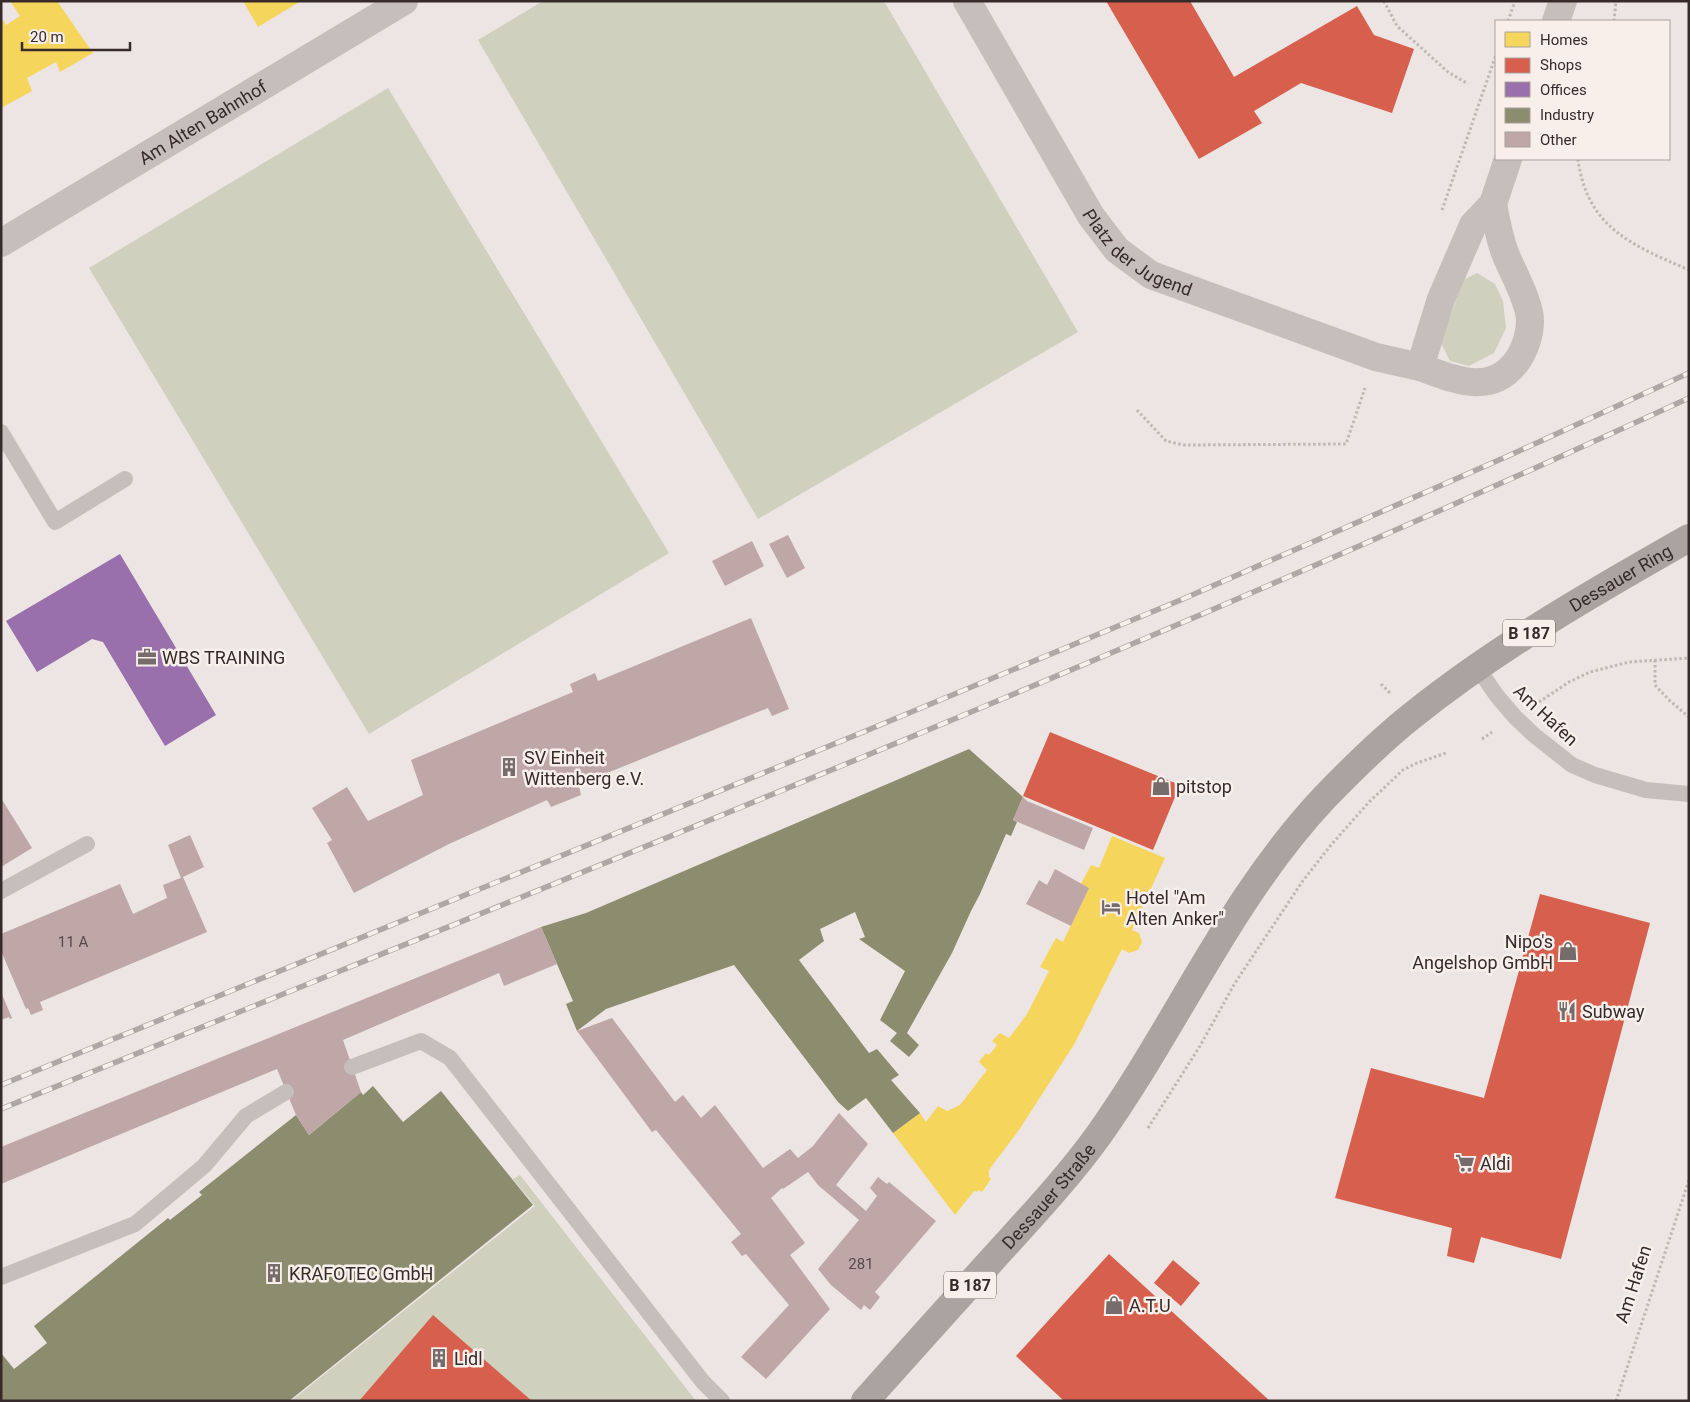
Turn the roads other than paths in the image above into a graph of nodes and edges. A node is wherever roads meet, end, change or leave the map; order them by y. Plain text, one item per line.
1 (404, 1) edge
2 (967, 1) edge
3 (1563, 1) edge
4 (1556, 20) edge
5 (1508, 160) edge
6 (1493, 204) junction
7 (1, 243) edge
8 (1420, 367) junction
9 (1, 432) edge
10 (125, 479) dead end
11 (1689, 538) edge
12 (1477, 667) junction
13 (1689, 794) edge
14 (86, 844) dead end
15 (1, 891) edge
16 (352, 1067) dead end
17 (286, 1092) dead end
18 (1, 1277) edge
19 (722, 1401) edge
20 (865, 1401) edge

1 - 7 street, Am Alten Bahnhof
2 - 8 street, Platz der Jugend
3 - 4 street
5 - 6 street
6 - 8 street
6 - 8 street
9 - 10 lane
11 - 12 main road, Dessauer Ring / B 187
12 - 13 lane, Am Hafen
12 - 20 main road, Dessauer Straße / B 187
14 - 15 lane
16 - 19 lane
17 - 18 lane

